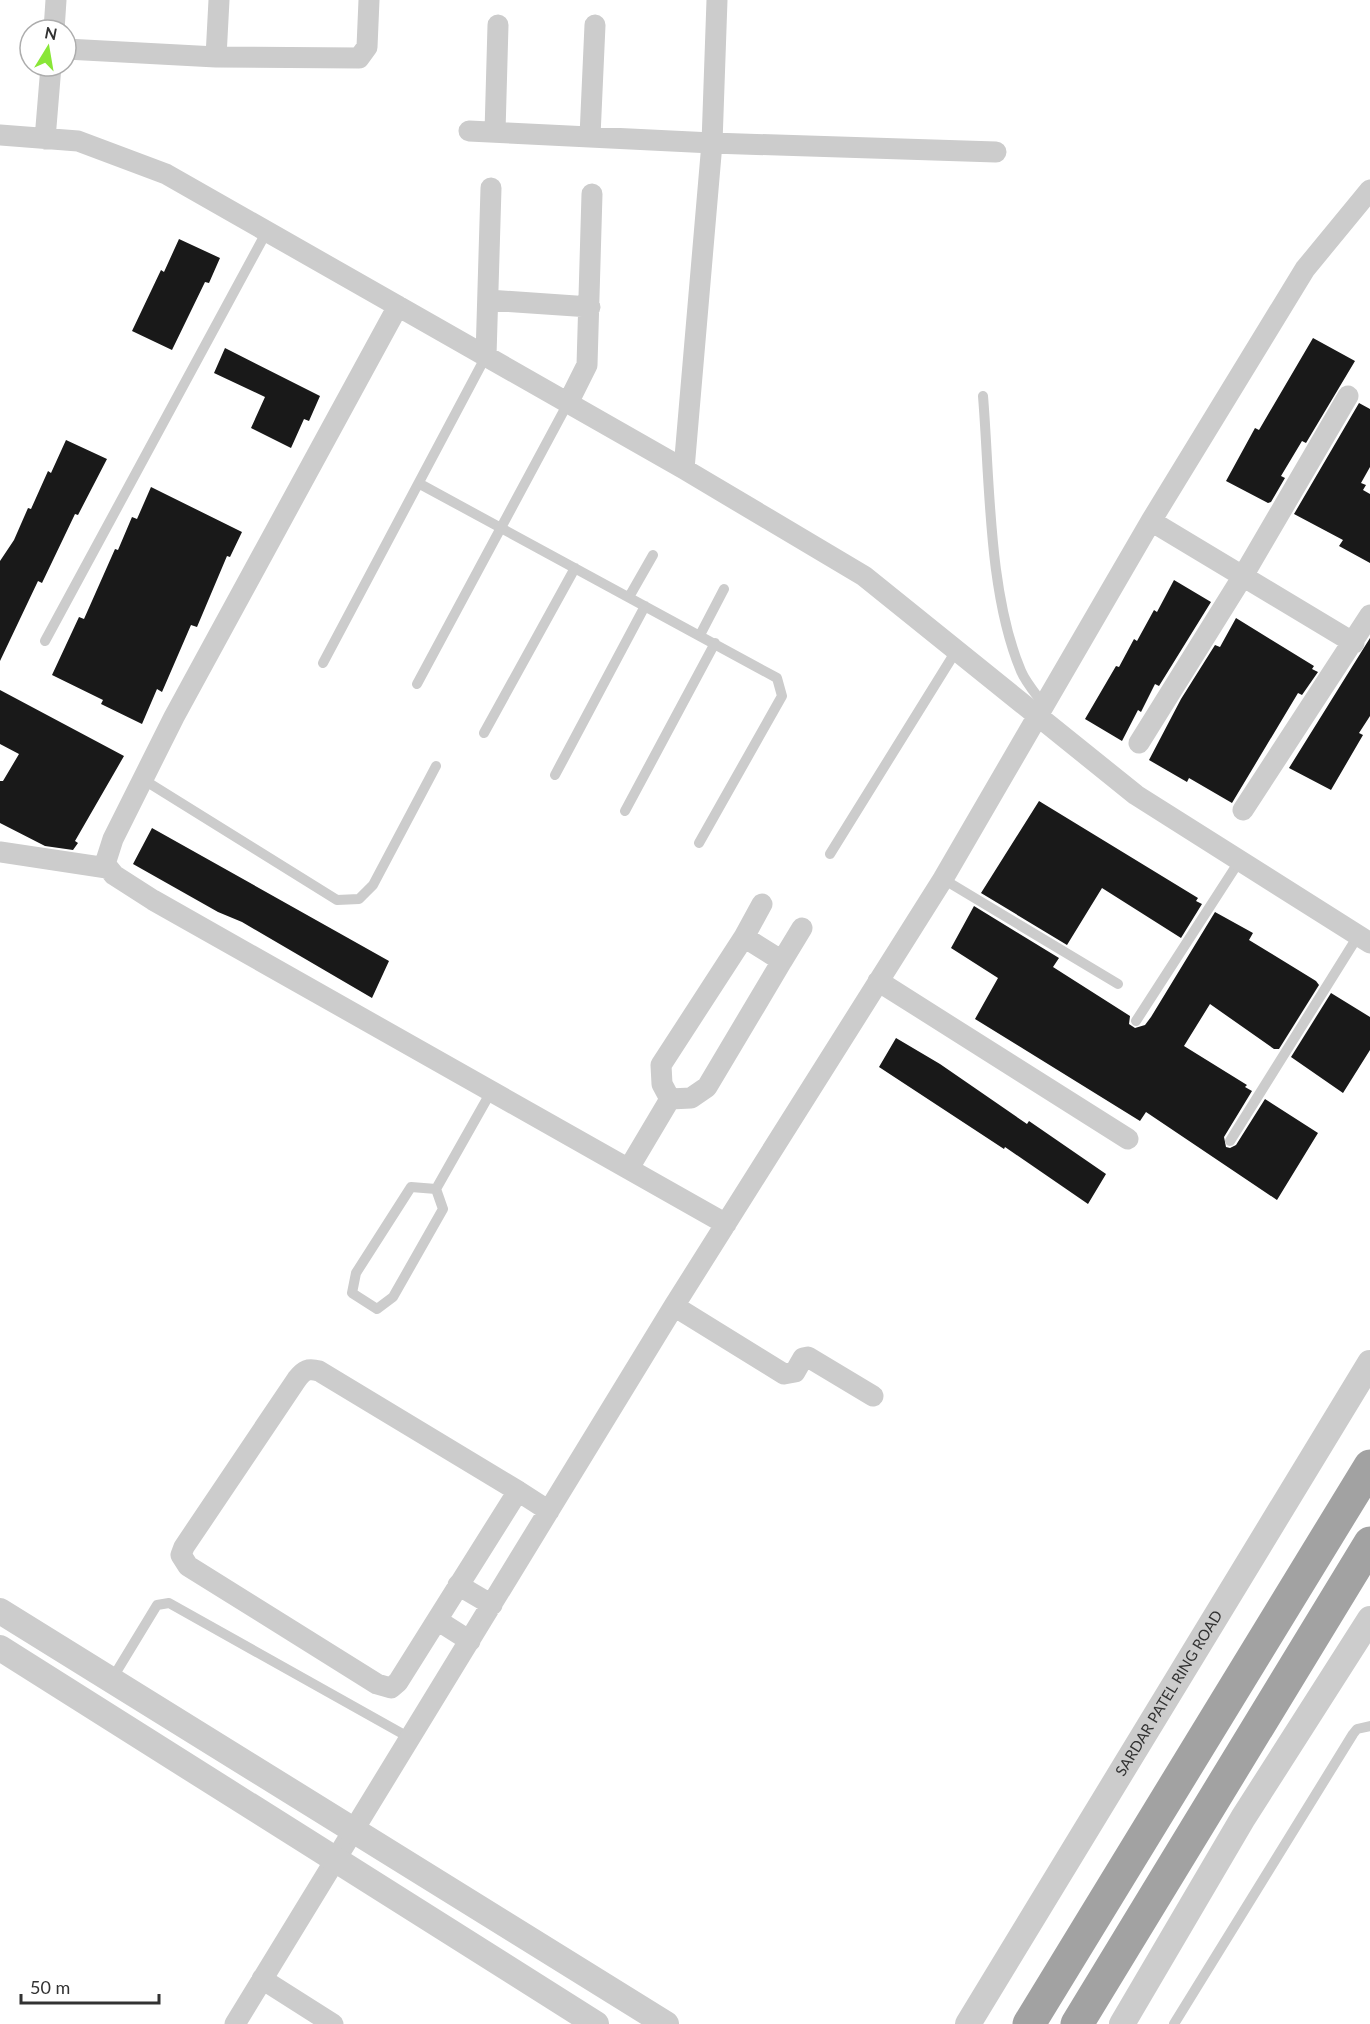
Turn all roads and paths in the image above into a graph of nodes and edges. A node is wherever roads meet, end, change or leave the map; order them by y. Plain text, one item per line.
1 (56, 0) edge
2 (219, 0) edge
3 (369, 0) edge
4 (717, 0) edge
5 (55, 18) edge
6 (498, 25) dead end
7 (596, 25) dead end
8 (78, 50) edge
9 (216, 57) junction
10 (50, 78) edge
11 (469, 130) dead end
12 (495, 132) junction
13 (0, 135) edge
14 (590, 136) junction
15 (45, 139) junction
16 (712, 143) junction
17 (996, 152) dead end
18 (491, 188) dead end
19 (1370, 190) edge
20 (592, 194) dead end
21 (267, 231) junction
22 (488, 300) junction
23 (398, 306) junction
24 (590, 307) junction
25 (486, 356) junction
26 (983, 396) dead end
27 (1348, 396) dead end
28 (568, 403) junction
29 (684, 469) junction
30 (420, 484) junction
31 (1151, 521) junction
32 (500, 528) junction
33 (653, 555) dead end
34 (575, 568) junction
35 (1243, 576) junction
36 (724, 589) dead end
37 (629, 597) junction
38 (645, 606) junction
39 (1370, 615) edge
40 (700, 635) junction
41 (45, 641) dead end
42 (715, 643) junction
43 (1354, 643) junction
44 (956, 651) junction
45 (323, 663) dead end
46 (417, 684) dead end
47 (1041, 710) junction
48 (484, 733) dead end
49 (1139, 743) dead end
50 (436, 766) dead end
51 (555, 775) dead end
52 (144, 780) junction
53 (1243, 810) dead end
54 (625, 811) dead end
55 (699, 843) dead end
56 (0, 852) edge
57 (830, 854) dead end
58 (1240, 860) junction
59 (107, 868) junction
60 (943, 879) junction
61 (762, 904) dead end
62 (802, 928) dead end
63 (744, 937) junction
64 (1364, 939) edge
65 (782, 961) junction
66 (878, 981) junction
67 (1118, 984) dead end
68 (1136, 1021) dead end
69 (492, 1090) junction
70 (670, 1099) junction
71 (1128, 1139) dead end
72 (1230, 1141) dead end
73 (629, 1168) junction
74 (436, 1189) junction
75 (726, 1224) junction
76 (674, 1306) junction
77 (1370, 1363) edge
78 (873, 1396) dead end
79 (1370, 1466) edge
80 (518, 1491) junction
81 (549, 1511) junction
82 (1370, 1543) edge
83 (458, 1585) junction
84 (492, 1605) junction
85 (0, 1611) edge
86 (1370, 1619) edge
87 (436, 1620) junction
88 (470, 1641) junction
89 (0, 1648) edge
90 (112, 1680) junction
91 (1370, 1726) edge
92 (410, 1738) junction
93 (355, 1829) junction
94 (334, 1860) junction
95 (262, 1979) junction
96 (235, 2024) edge
97 (333, 2024) edge
98 (596, 2024) edge
99 (666, 2024) edge
100 (968, 2024) edge
101 (1029, 2024) edge
102 (1077, 2024) edge
103 (1122, 2024) edge
104 (1174, 2024) edge

1 - 5 street
2 - 9 street
3 - 9 street
4 - 16 street
6 - 12 street
7 - 14 street
8 - 9 street
10 - 15 street
11 - 12 street
12 - 14 street
13 - 15 street
14 - 16 street
15 - 21 street
16 - 17 street
16 - 29 street
18 - 22 street
19 - 31 street
20 - 24 street
21 - 23 street
21 - 41 lane
22 - 24 street
22 - 25 street
23 - 25 street
23 - 52 street
24 - 28 street
25 - 28 street
25 - 30 lane
26 - 47 lane
27 - 35 street
28 - 29 street
28 - 32 lane
29 - 44 street
30 - 32 lane
30 - 45 lane
31 - 35 street
31 - 47 street
32 - 34 lane
32 - 46 lane
33 - 37 lane
34 - 37 lane
34 - 48 lane
35 - 43 street
35 - 49 street
36 - 40 lane
37 - 38 lane
38 - 40 lane
38 - 51 lane
39 - 43 street
40 - 42 lane
42 - 54 lane
42 - 55 lane
43 - 53 street
44 - 47 street
44 - 57 lane
47 - 58 street
47 - 60 street
50 - 52 lane
52 - 59 street
56 - 59 street
58 - 64 street
58 - 68 lane
59 - 69 street
60 - 66 street
60 - 67 lane
61 - 63 street
62 - 65 street
63 - 65 street
63 - 70 street
64 - 72 lane
65 - 70 street
66 - 71 street
66 - 75 street
69 - 73 street
69 - 74 lane
70 - 73 street
73 - 75 street
74 - 74 lane
75 - 76 street
76 - 78 street
76 - 81 street
77 - 100 street, SARDAR PATEL RING ROAD
79 - 101 highway
80 - 81 street
80 - 83 street
80 - 87 street
81 - 84 street
82 - 102 highway
83 - 84 street
83 - 87 street
84 - 88 street
85 - 90 street
86 - 103 street
87 - 88 street
88 - 92 street
89 - 94 street
90 - 92 lane
90 - 93 street
91 - 104 lane
92 - 93 street
93 - 94 street
93 - 99 street
94 - 95 street
94 - 98 street
95 - 96 street
95 - 97 street

